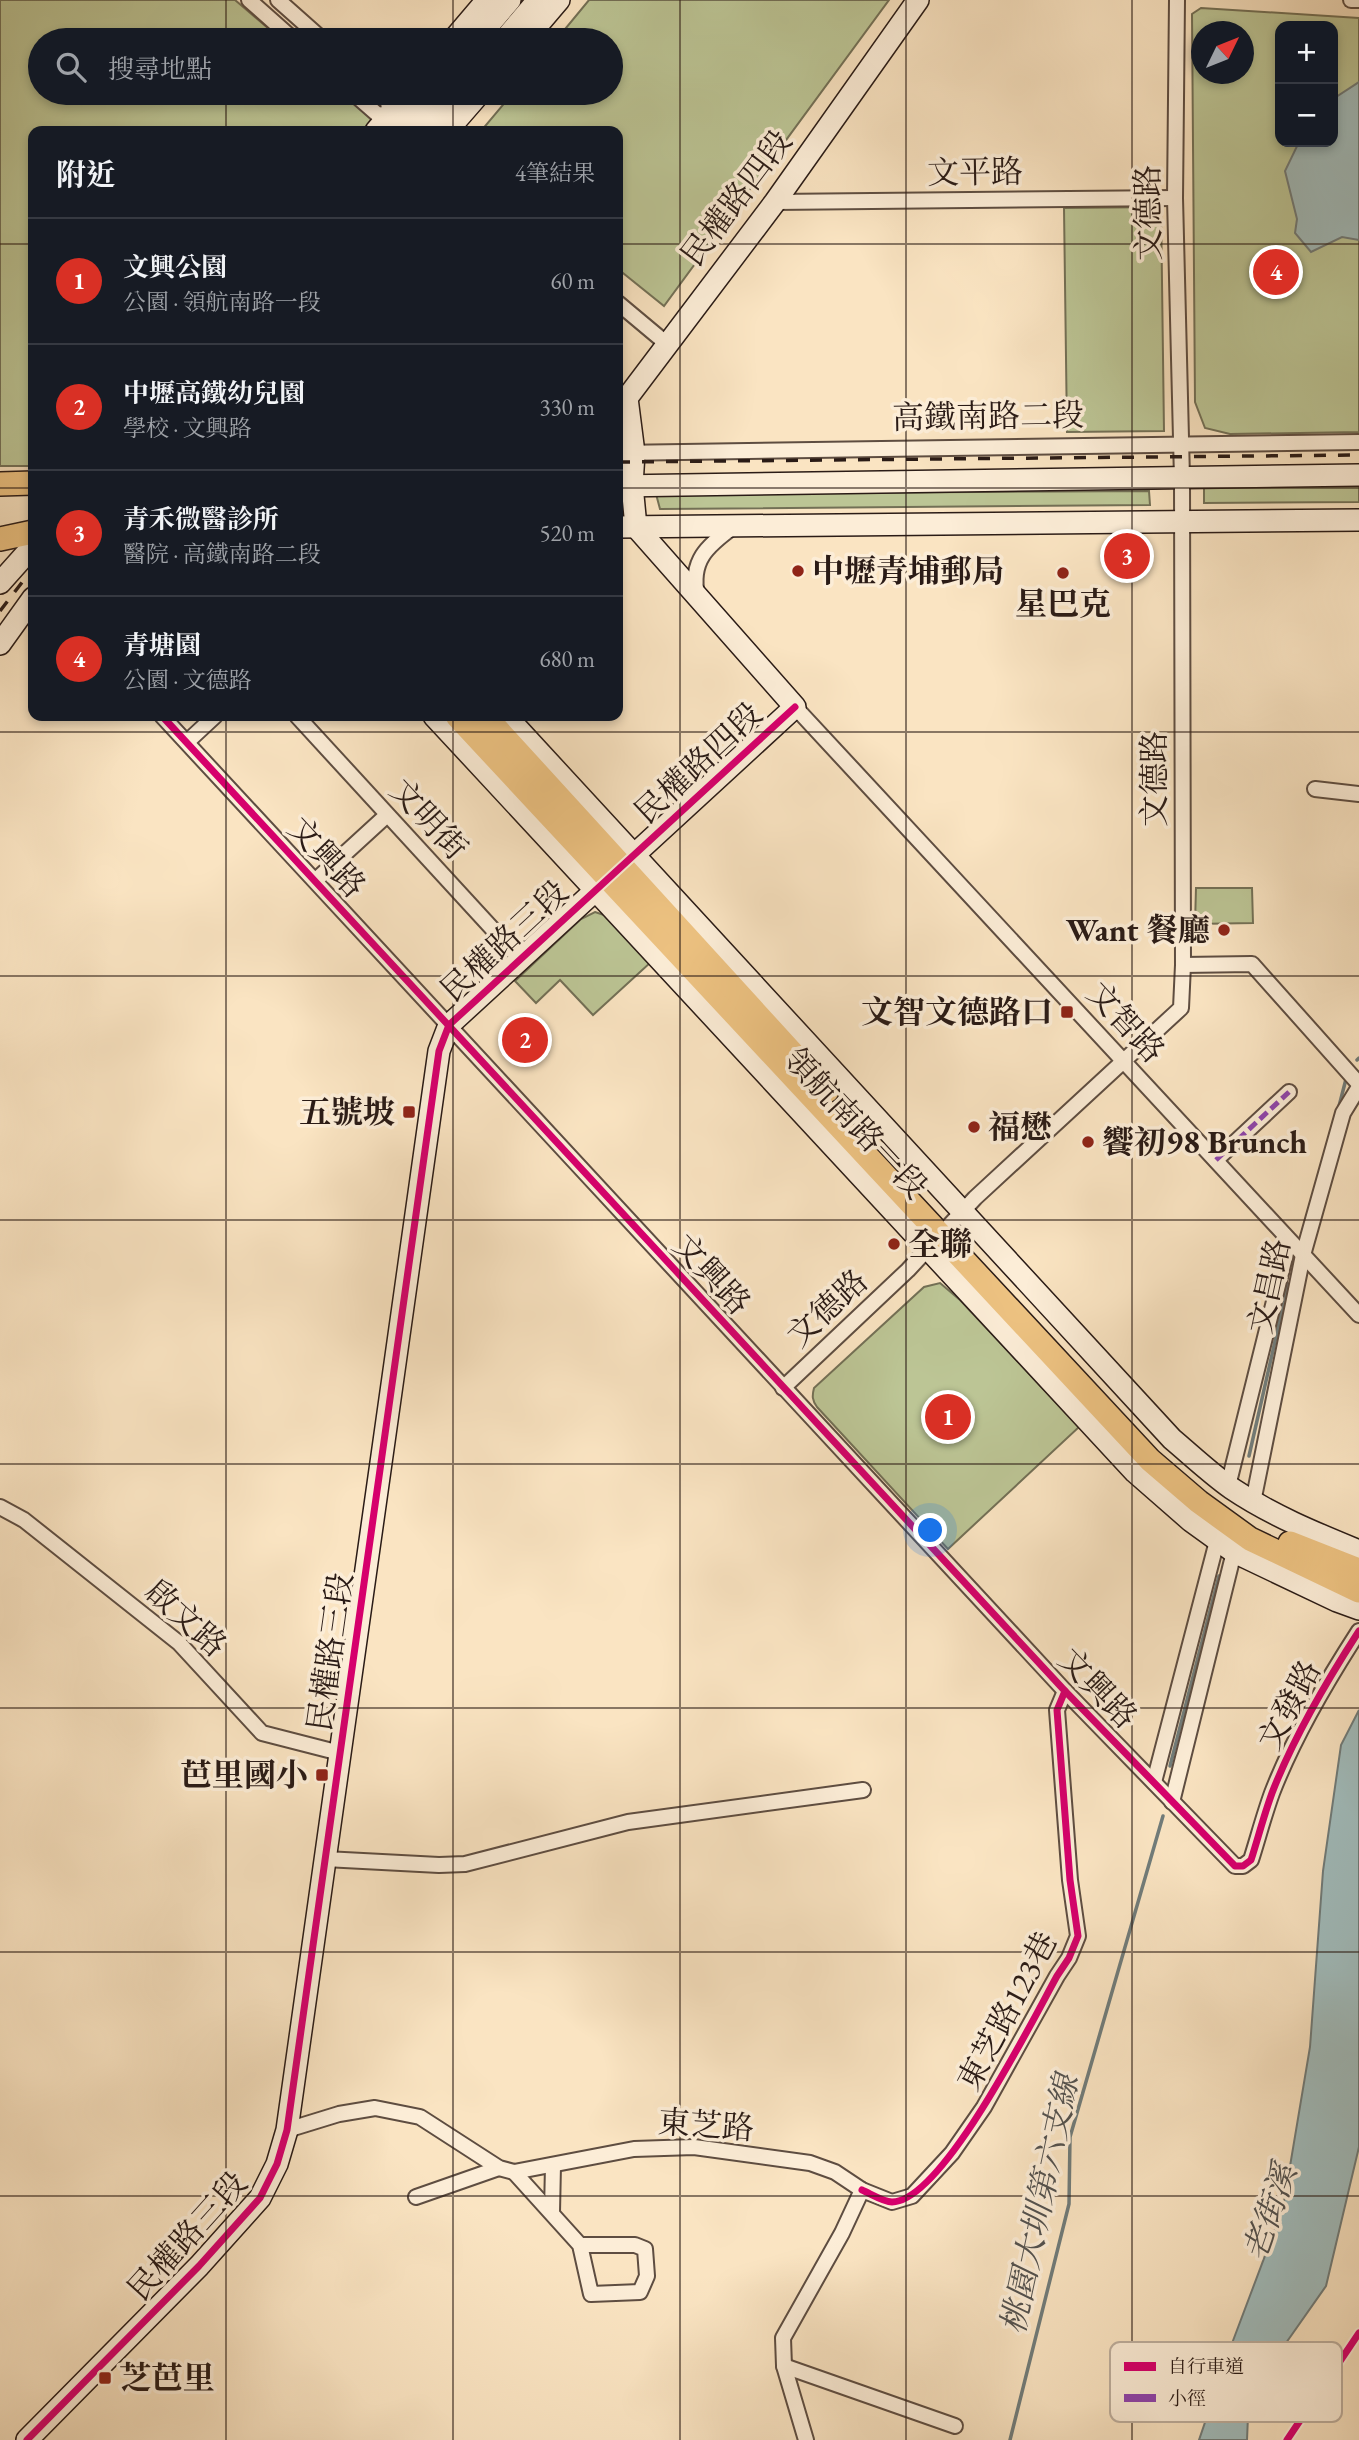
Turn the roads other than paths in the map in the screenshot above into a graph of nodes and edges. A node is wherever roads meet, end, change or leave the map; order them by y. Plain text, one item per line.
1 (249, 0) edge
2 (278, 0) edge
3 (487, 0) edge
4 (510, 0) edge
5 (538, 0) edge
6 (559, 0) edge
7 (918, 0) edge
8 (1177, 0) edge
9 (1351, 0) edge
10 (1359, 1) edge
11 (280, 28) edge
12 (310, 28) edge
13 (463, 28) edge
14 (486, 28) edge
15 (514, 28) edge
16 (534, 28) edge
17 (367, 105) edge
18 (390, 105) edge
19 (403, 105) edge
20 (418, 105) edge
21 (447, 105) edge
22 (470, 105) edge
23 (394, 126) edge
24 (395, 126) edge
25 (395, 126) edge
26 (396, 126) edge
27 (428, 126) edge
28 (451, 126) edge
29 (1175, 198) junction
30 (775, 202) junction
31 (623, 307) edge
32 (667, 344) junction
33 (1359, 442) edge
34 (1180, 445) junction
35 (626, 453) edge
36 (1359, 475) edge
37 (1182, 478) junction
38 (0, 484) edge
39 (28, 484) edge
40 (625, 486) edge
41 (1359, 520) edge
42 (1181, 522) junction
43 (734, 526) junction
44 (627, 527) edge
45 (0, 531) edge
46 (28, 531) edge
47 (28, 532) edge
48 (0, 539) edge
49 (28, 552) edge
50 (0, 583) edge
51 (697, 597) junction
52 (28, 607) edge
53 (28, 625) edge
54 (10, 641) edge
55 (794, 707) junction
56 (167, 721) edge
57 (210, 721) edge
58 (302, 721) edge
59 (440, 721) edge
60 (462, 721) edge
61 (489, 721) edge
62 (509, 721) edge
63 (187, 742) junction
64 (1315, 789) dead end
65 (1359, 794) edge
66 (387, 815) junction
67 (615, 873) junction
68 (316, 880) junction
69 (521, 960) junction
70 (1184, 965) junction
71 (449, 1025) junction
72 (1123, 1060) junction
73 (1359, 1086) edge
74 (1289, 1091) dead end
75 (1216, 1160) junction
76 (946, 1230) junction
77 (1289, 1241) junction
78 (1303, 1255) junction
79 (1359, 1315) edge
80 (783, 1388) junction
81 (1228, 1486) junction
82 (1253, 1502) junction
83 (0, 1507) edge
84 (1225, 1547) junction
85 (1359, 1551) edge
86 (1359, 1570) edge
87 (1359, 1591) edge
88 (1359, 1609) edge
89 (1359, 1631) edge
90 (1065, 1691) junction
91 (340, 1753) junction
92 (1154, 1782) junction
93 (863, 1790) dead end
94 (1172, 1802) junction
95 (325, 1859) junction
96 (1228, 1861) joint
97 (287, 2130) junction
98 (553, 2165) junction
99 (499, 2168) junction
100 (514, 2172) junction
101 (862, 2190) junction
102 (416, 2197) dead end
103 (552, 2212) junction
104 (580, 2245) junction
105 (785, 2366) junction
106 (955, 2426) dead end
107 (27, 2440) edge
108 (806, 2440) edge

1 - 11 street
2 - 12 street
3 - 13 street
4 - 14 street
5 - 15 street
6 - 16 street
7 - 30 street, 民權路四段
8 - 29 street, 文德路
9 - 10 street
17 - 23 street
18 - 24 street
19 - 25 street
20 - 26 street
21 - 27 street
22 - 28 street
29 - 30 street, 文平路
29 - 34 street, 文德路
30 - 32 street, 民權路四段
31 - 32 street
32 - 35 street, 民權路四段
33 - 34 street, 高鐵南路二段
34 - 35 street, 高鐵南路二段
34 - 37 street, 文德路
35 - 40 street, 民權路四段
36 - 37 street, 高鐵南路二段
37 - 40 street, 高鐵南路二段
37 - 42 street, 文德路
38 - 39 main road
40 - 44 street, 民權路四段
41 - 42 street
42 - 43 street
42 - 70 street, 文德路
43 - 44 street
43 - 51 street
44 - 51 street, 民權路四段
45 - 46 main road
47 - 48 main road
49 - 50 street
51 - 55 street, 民權路四段
52 - 54 street
53 - 54 street
55 - 67 street, 民權路四段
55 - 72 street, 文智路
56 - 63 street, 文興路
57 - 63 street
58 - 66 street, 文明街
59 - 67 street, 領航南路一段
60 - 67 main road, 領航南路一段
61 - 67 main road, 領航南路一段
62 - 67 street, 領航南路一段
63 - 68 street, 文興路
64 - 65 street
66 - 68 street
66 - 69 street, 文明街
67 - 69 street, 民權路三段
67 - 76 main road, 領航南路一段
67 - 76 street, 領航南路一段
68 - 71 street, 文興路
69 - 71 street, 民權路三段
70 - 72 street, 文德路
70 - 73 street
71 - 80 street, 文興路
71 - 91 street, 民權路三段
72 - 75 street, 文智路
72 - 76 street, 文德路
73 - 78 street, 文昌路
74 - 75 street
75 - 77 street, 文智路
76 - 80 street, 文德路
76 - 81 street, 領航南路一段
76 - 84 street, 領航南路一段
76 - 86 main road, 領航南路一段
76 - 87 main road, 領航南路一段
77 - 78 street, 文智路
77 - 81 street, 文昌路
78 - 79 street, 文智路
78 - 82 street, 文昌路
80 - 90 street, 文興路
81 - 82 street, 領航南路一段
82 - 85 street, 領航南路一段
83 - 91 street, 啟文路
84 - 88 street, 領航南路一段
84 - 92 street
84 - 94 street
89 - 96 street, 文發路
90 - 92 street, 文興路
90 - 101 street, 東芝路123巷
91 - 95 street, 民權路三段
92 - 94 street, 文興路
93 - 95 street
94 - 96 street, 文興路
95 - 97 street, 民權路三段
97 - 99 street, 東芝路
97 - 107 street, 民權路三段
98 - 100 street, 東芝路
98 - 101 street, 東芝路
98 - 103 street
99 - 100 street, 東芝路
99 - 102 street
100 - 103 street
101 - 105 street
103 - 104 street
104 - 104 street
105 - 106 street
105 - 108 street

